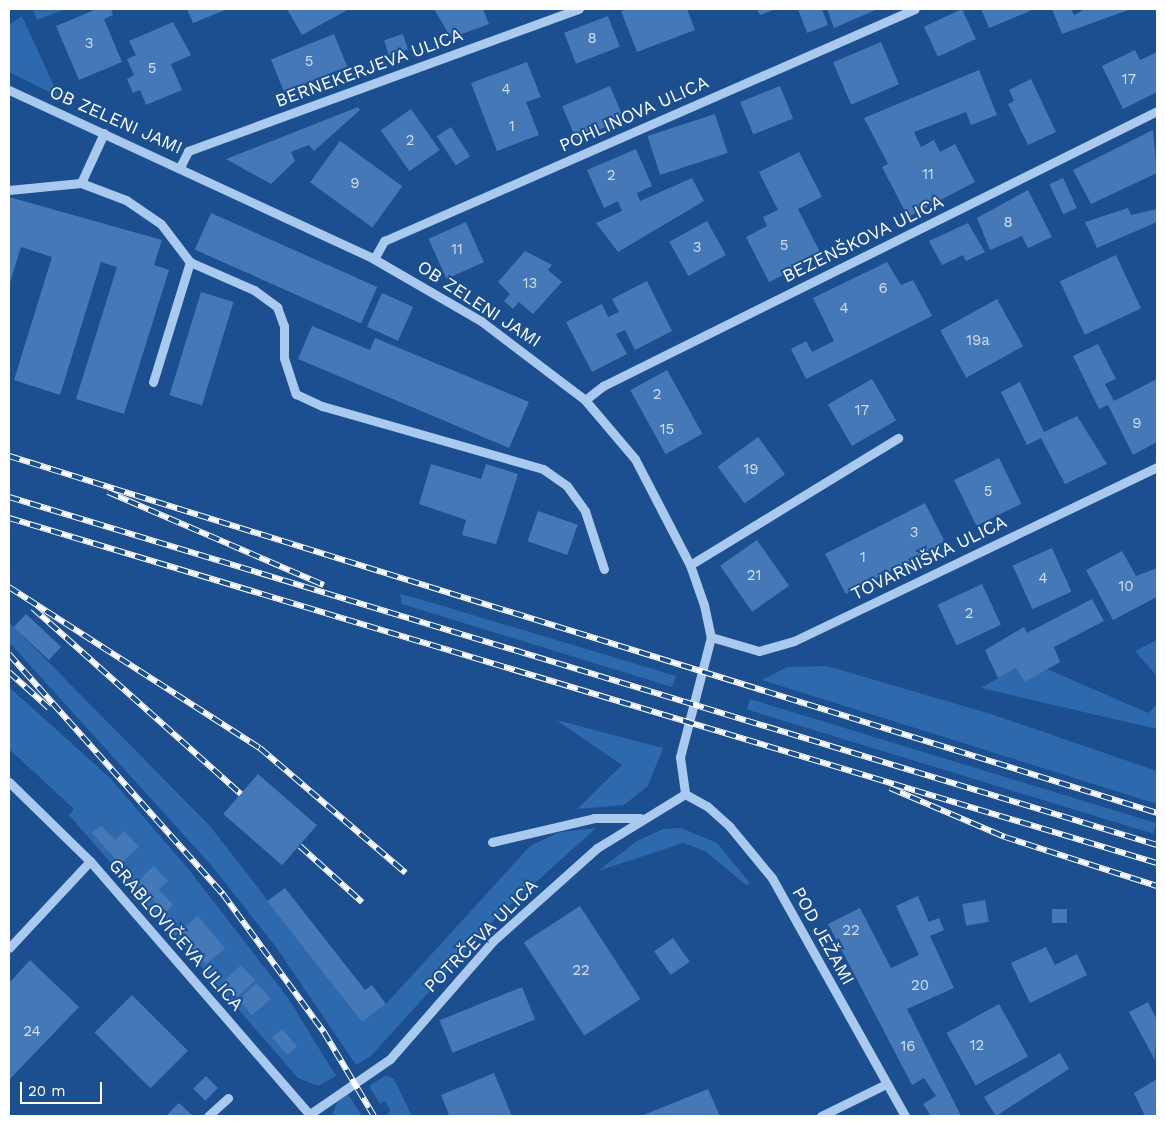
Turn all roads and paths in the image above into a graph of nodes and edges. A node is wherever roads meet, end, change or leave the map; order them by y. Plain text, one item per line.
1 (579, 9) edge
2 (915, 9) edge
3 (9, 90) edge
4 (1157, 111) edge
5 (104, 132) junction
6 (180, 167) junction
7 (81, 183) junction
8 (9, 190) edge
9 (374, 259) junction
10 (190, 262) junction
11 (153, 382) dead end
12 (585, 400) junction
13 (898, 438) dead end
14 (1157, 467) edge
15 (690, 565) junction
16 (604, 569) dead end
17 (711, 637) junction
18 (9, 782) edge
19 (685, 794) junction
20 (640, 818) junction
21 (492, 842) dead end
22 (90, 861) junction
23 (9, 948) edge
24 (886, 1084) junction
25 (228, 1098) dead end
26 (311, 1115) edge
27 (208, 1116) edge
28 (821, 1116) edge
29 (906, 1116) edge

1 - 6 street, BERNEKERJEVA ULICA
2 - 9 street, POHLINOVA ULICA
3 - 5 street, OB ZELENI JAMI
4 - 12 street, BEZENŠKOVA ULICA
5 - 6 street, OB ZELENI JAMI
5 - 7 street
6 - 9 street, OB ZELENI JAMI
7 - 8 street
7 - 10 street
9 - 12 street, OB ZELENI JAMI
10 - 11 street
10 - 16 street
12 - 15 street, OB ZELENI JAMI
13 - 15 street
14 - 17 street, TOVARNIŠKA ULICA
15 - 17 street, OB ZELENI JAMI
17 - 19 street
18 - 22 street, GRABLOVIČEVA ULICA
19 - 20 street, POTRČEVA ULICA
19 - 24 street, POD JEŽAMI
20 - 21 street
20 - 26 street, POTRČEVA ULICA
22 - 23 street
22 - 26 street, GRABLOVIČEVA ULICA
24 - 28 street
24 - 29 street, POD JEŽAMI
25 - 27 street

